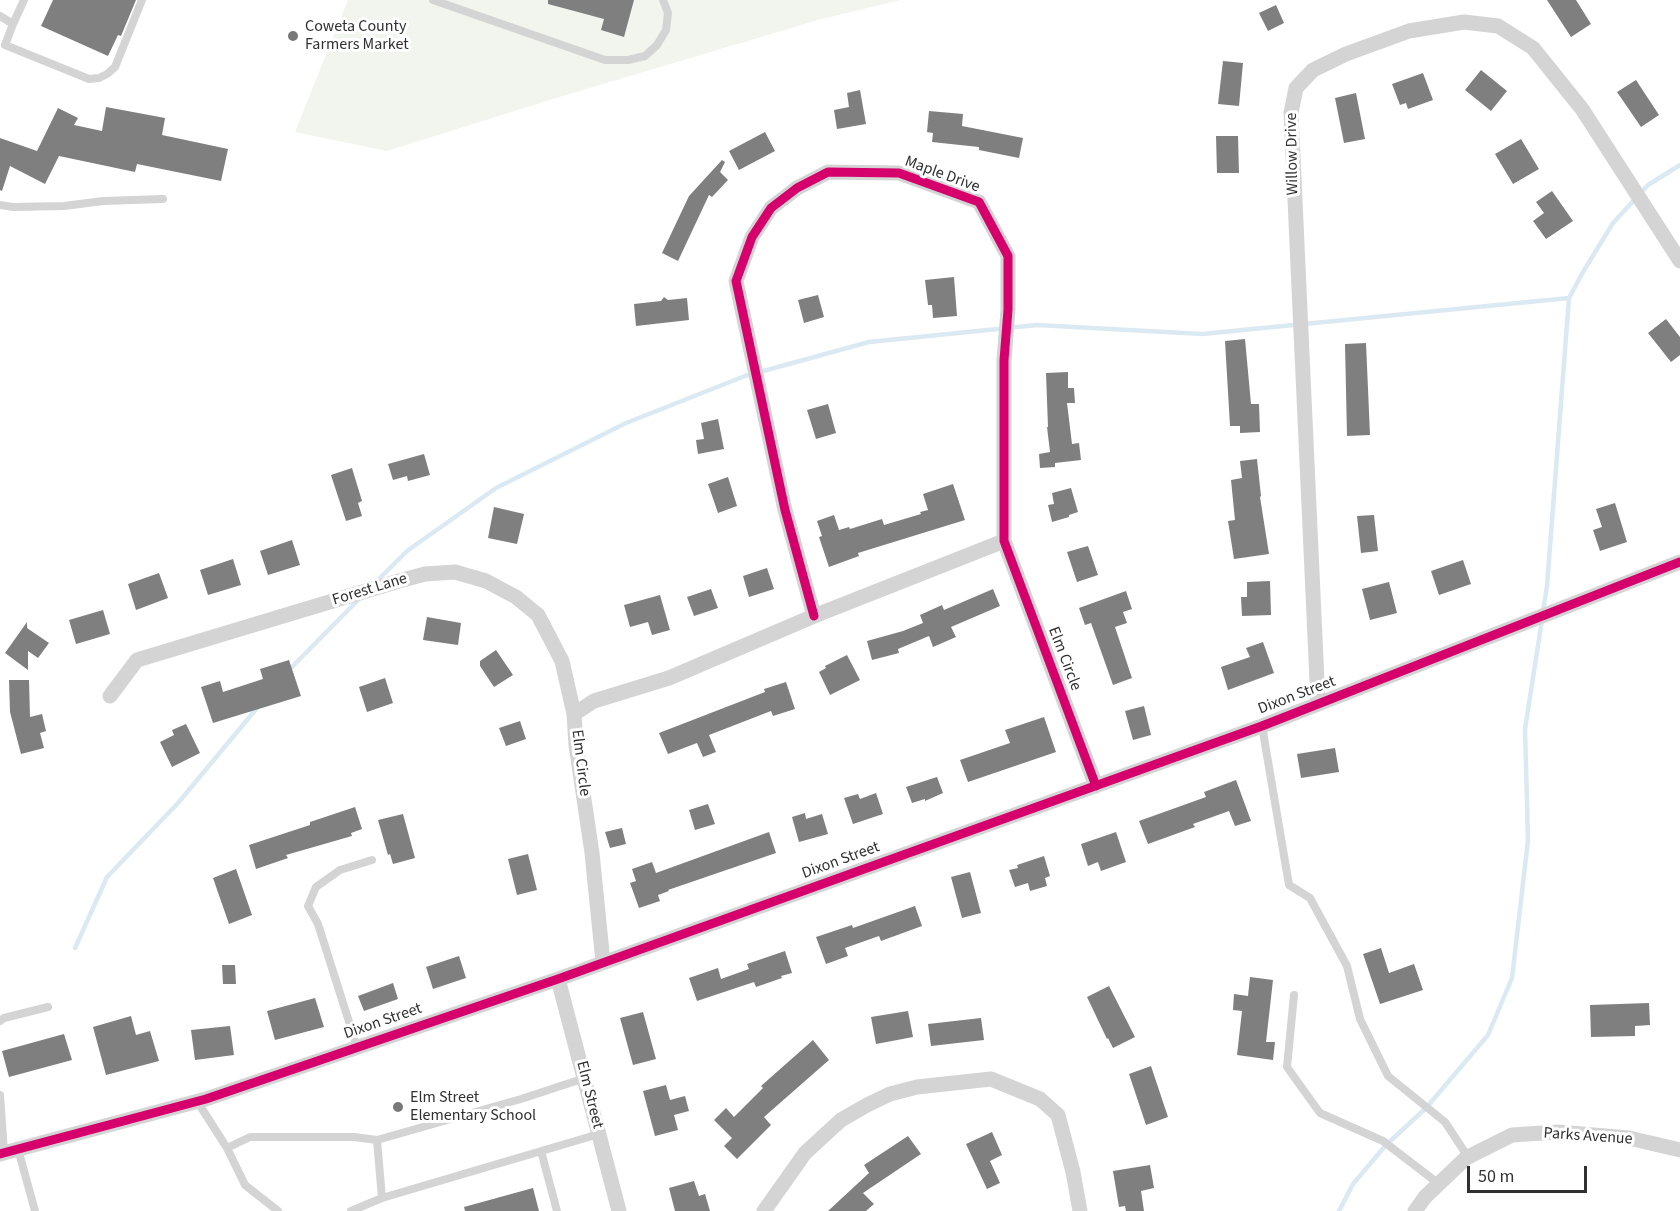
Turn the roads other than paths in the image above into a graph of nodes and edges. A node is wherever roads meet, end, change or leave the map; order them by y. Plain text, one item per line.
1 (24, 0) edge
2 (142, 0) edge
3 (433, 0) edge
4 (663, 0) edge
5 (0, 16) edge
6 (13, 24) junction
7 (163, 199) dead end
8 (0, 205) edge
9 (1680, 261) edge
10 (1004, 541) junction
11 (1680, 562) edge
12 (814, 616) junction
13 (110, 696) dead end
14 (1318, 703) junction
15 (574, 714) junction
16 (1262, 726) junction
17 (1096, 786) junction
18 (372, 860) dead end
19 (603, 962) junction
20 (558, 979) junction
21 (1294, 995) dead end
22 (48, 1007) dead end
23 (0, 1021) edge
24 (357, 1047) junction
25 (585, 1078) junction
26 (0, 1095) edge
27 (197, 1101) junction
28 (599, 1134) junction
29 (377, 1140) junction
30 (227, 1148) junction
31 (1680, 1150) edge
32 (8, 1151) edge
33 (541, 1151) junction
34 (1468, 1157) junction
35 (1439, 1184) junction
36 (382, 1198) junction
37 (35, 1211) edge
38 (278, 1211) edge
39 (351, 1211) edge
40 (557, 1211) edge
41 (619, 1211) edge
42 (764, 1211) edge
43 (1080, 1211) edge
44 (1415, 1211) edge

1 - 6 lane
2 - 6 lane
3 - 4 lane
5 - 6 lane
7 - 8 lane
9 - 14 street, Willow Drive
10 - 12 street, Elm Circle
10 - 12 street, Maple Drive
10 - 17 street, Elm Circle
11 - 14 street, Dixon Street
12 - 15 street, Elm Circle
13 - 15 street, Forest Lane
14 - 16 street, Dixon Street
15 - 19 street, Elm Circle
16 - 17 street, Dixon Street
16 - 34 lane
17 - 19 street, Dixon Street
18 - 24 lane
19 - 20 street, Dixon Street
20 - 24 street, Dixon Street
20 - 25 street, Elm Street
21 - 35 lane
22 - 23 lane
24 - 27 street, Dixon Street
25 - 28 street, Elm Street
25 - 29 lane
26 - 32 lane
27 - 30 lane
27 - 32 street, Dixon Street
28 - 33 lane
28 - 41 street, Elm Street
29 - 30 lane
29 - 36 lane
30 - 38 lane
31 - 34 street, Parks Avenue
32 - 37 lane
33 - 36 lane
33 - 40 lane
34 - 35 street, Parks Avenue
35 - 44 street, Parks Avenue
36 - 39 lane
42 - 43 street

